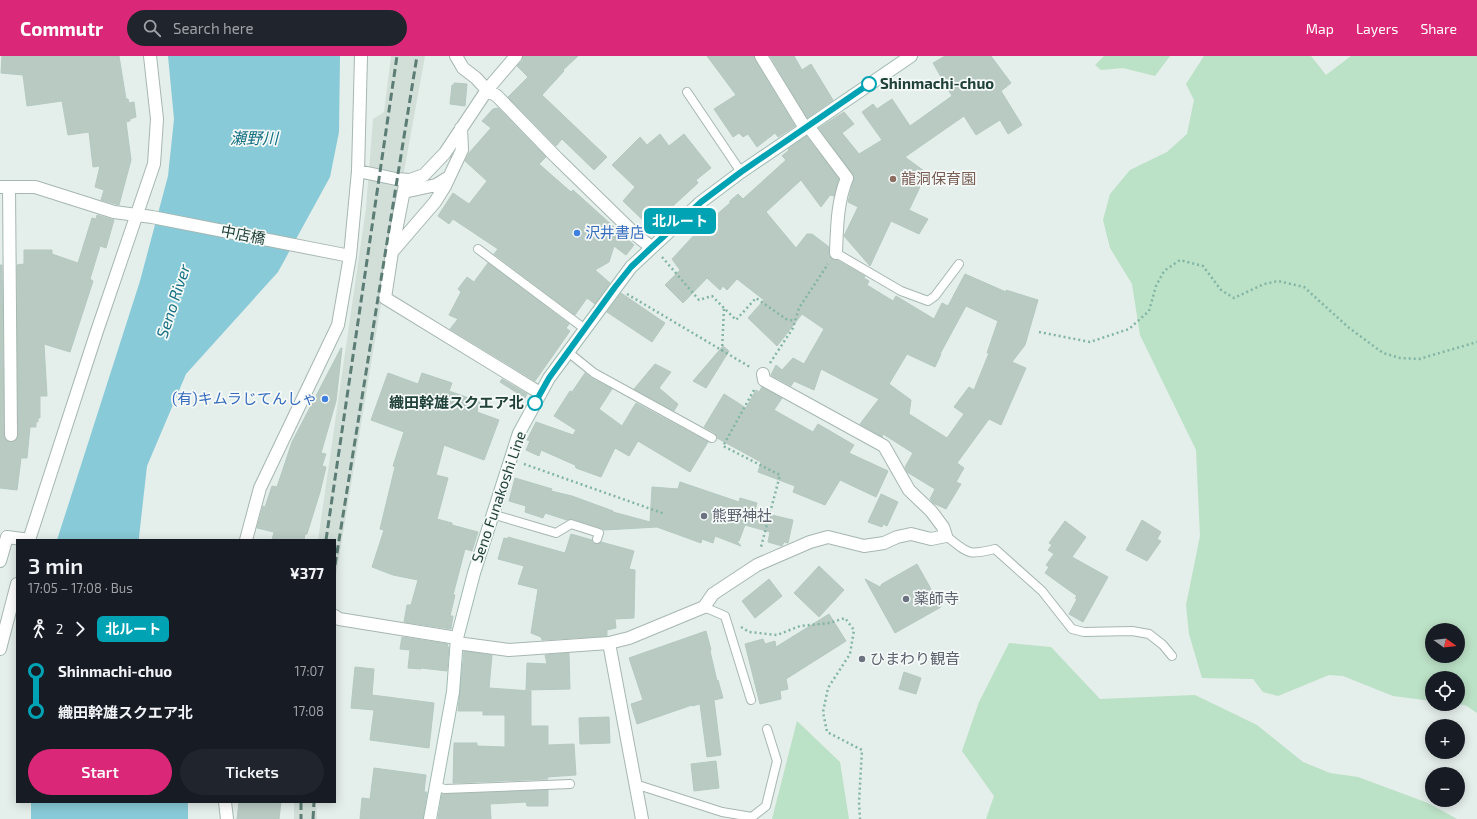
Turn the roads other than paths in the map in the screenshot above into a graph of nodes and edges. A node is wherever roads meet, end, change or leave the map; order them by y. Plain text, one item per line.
1 (150, 56) edge
2 (361, 56) edge
3 (456, 56) edge
4 (516, 56) edge
5 (761, 56) edge
6 (911, 56) edge
7 (487, 90) junction
8 (687, 92) dead end
9 (807, 127) junction
10 (461, 128) junction
11 (358, 171) junction
12 (741, 172) junction
13 (449, 177) junction
14 (406, 180) junction
15 (4, 187) edge
16 (404, 192) junction
17 (137, 215) junction
18 (652, 246) junction
19 (478, 249) dead end
20 (392, 252) junction
21 (836, 252) joint
22 (350, 256) junction
23 (959, 264) dead end
24 (584, 329) junction
25 (568, 352) junction
26 (763, 374) road end
27 (540, 393) junction
28 (11, 435) dead end
29 (712, 438) dead end
30 (492, 514) junction
31 (946, 536) junction
32 (22, 539) edge
33 (30, 539) edge
34 (246, 539) edge
35 (596, 539) dead end
36 (0, 561) edge
37 (16, 588) edge
38 (704, 607) junction
39 (336, 617) edge
40 (457, 640) junction
41 (609, 643) junction
42 (0, 649) edge
43 (1172, 656) dead end
44 (752, 700) dead end
45 (767, 729) dead end
46 (570, 784) dead end
47 (635, 784) junction
48 (437, 787) junction
49 (225, 803) edge
50 (227, 819) edge
51 (430, 819) edge
52 (642, 819) edge

1 - 17 street
2 - 11 street
3 - 7 street
4 - 7 street
5 - 9 street
6 - 9 street, Seno Funakoshi Line
7 - 10 street
7 - 18 street
8 - 12 lane
9 - 12 street, Seno Funakoshi Line
9 - 21 street
10 - 13 street
10 - 14 street
11 - 14 street
11 - 22 street
12 - 18 street, Seno Funakoshi Line
13 - 16 street
13 - 20 street
14 - 16 street
15 - 17 street, 中店橋
15 - 28 street
16 - 20 street
17 - 22 street, 中店橋
17 - 33 street
18 - 24 street, Seno Funakoshi Line
19 - 24 lane
20 - 27 street
21 - 23 lane
22 - 34 street
24 - 25 street, Seno Funakoshi Line
25 - 27 street, Seno Funakoshi Line
25 - 29 lane
26 - 31 street
27 - 30 street, Seno Funakoshi Line
30 - 35 lane
30 - 40 street, Seno Funakoshi Line
31 - 38 street
31 - 43 lane
32 - 36 street
37 - 42 street
38 - 41 street
38 - 44 lane
39 - 40 street
40 - 41 street
40 - 48 street, Seno Funakoshi Line
41 - 47 street
45 - 47 lane
46 - 48 lane
47 - 52 street
48 - 51 street, Seno Funakoshi Line
49 - 50 street

